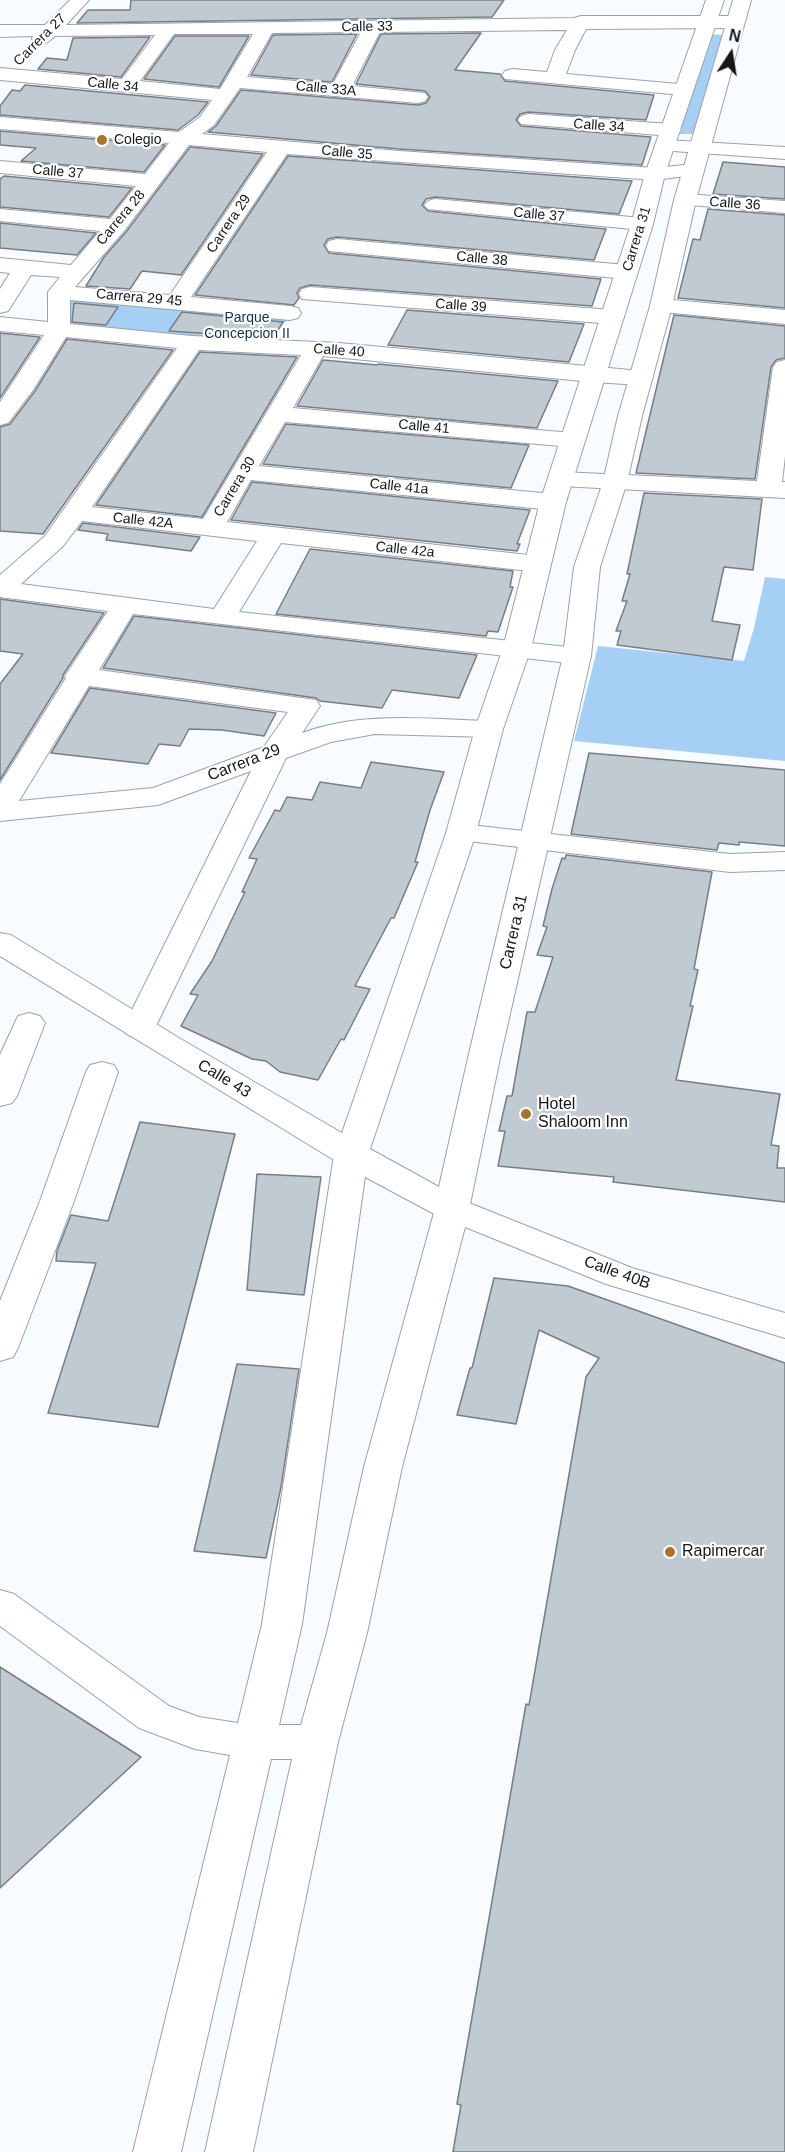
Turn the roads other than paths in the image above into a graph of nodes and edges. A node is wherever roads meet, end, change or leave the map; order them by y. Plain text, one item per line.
1 (80, 0) edge
2 (725, 11) edge
3 (581, 22) junction
4 (266, 27) junction
5 (169, 28) junction
6 (372, 28) junction
7 (49, 30) junction
8 (0, 31) edge
9 (512, 75) dead end
10 (2, 77) edge
11 (555, 78) junction
12 (126, 87) junction
13 (230, 89) junction
14 (683, 89) junction
15 (340, 90) junction
16 (418, 97) dead end
17 (528, 120) dead end
18 (0, 123) edge
19 (668, 138) junction
20 (183, 139) junction
21 (282, 147) junction
22 (785, 153) edge
23 (698, 159) junction
24 (0, 167) edge
25 (655, 174) junction
26 (151, 181) junction
27 (685, 200) junction
28 (435, 205) dead end
29 (785, 207) edge
30 (0, 215) edge
31 (642, 224) junction
32 (116, 226) junction
33 (337, 246) dead end
34 (0, 265) edge
35 (25, 267) junction
36 (75, 272) junction
37 (626, 272) junction
38 (59, 292) junction
39 (310, 294) dead end
40 (177, 301) junction
41 (0, 306) edge
42 (661, 306) junction
43 (290, 313) dead end
44 (613, 317) junction
45 (785, 317) edge
46 (0, 324) edge
47 (59, 330) junction
48 (350, 330) junction
49 (192, 343) junction
50 (785, 367) edge
51 (593, 375) junction
52 (641, 378) junction
53 (0, 383) edge
54 (25, 386) junction
55 (276, 414) junction
56 (0, 418) edge
57 (781, 424) edge
58 (573, 440) junction
59 (245, 472) junction
60 (615, 482) junction
61 (557, 490) junction
62 (776, 490) edge
63 (75, 513) junction
64 (210, 528) junction
65 (272, 537) junction
66 (538, 564) junction
67 (0, 589) edge
68 (125, 605) junction
69 (222, 618) junction
70 (518, 648) junction
71 (578, 656) junction
72 (79, 676) junction
73 (489, 729) junction
74 (276, 750) junction
75 (0, 810) edge
76 (461, 833) junction
77 (536, 841) junction
78 (785, 861) edge
79 (0, 942) edge
80 (29, 1023) dead end
81 (139, 1028) junction
82 (102, 1072) dead end
83 (0, 1096) edge
84 (351, 1155) junction
85 (452, 1209) junction
86 (785, 1326) edge
87 (2, 1336) edge
88 (0, 1605) edge
89 (253, 1742) junction
90 (317, 1742) junction
91 (157, 2152) edge
92 (229, 2152) edge

1 - 7 street, Carrera 27
2 - 3 street, Calle 33
2 - 14 street, Carrera 31
2 - 23 street, Carrera 31
3 - 6 street, Calle 33
3 - 11 street
4 - 5 street, Calle 33
4 - 6 street, Calle 33
4 - 13 street, Carrera 28
5 - 7 street, Calle 33
5 - 12 street
6 - 15 street
7 - 8 street, Calle 33
7 - 10 street, Carrera 27
9 - 11 street
10 - 12 street, Calle 34
11 - 14 street
12 - 13 street, Calle 34
13 - 15 street, Calle 33A
13 - 20 street, Carrera 28
14 - 19 street, Carrera 31
15 - 16 street, Calle 33A
17 - 19 street, Calle 34
18 - 20 street, Calle 35
19 - 23 street, Calle 34
19 - 25 street, Carrera 31
20 - 21 street, Calle 35
20 - 26 street, Carrera 28
21 - 25 street, Calle 35
21 - 40 street, Carrera 29
22 - 23 street, Calle 34
23 - 25 street, Calle 35
23 - 27 street, Carrera 31
24 - 26 street, Calle 37
25 - 31 street, Carrera 31
26 - 32 street, Carrera 28
27 - 29 street, Calle 36
27 - 42 street, Carrera 31
28 - 31 street, Calle 37
30 - 32 street
31 - 37 street, Carrera 31
32 - 36 street, Carrera 28
33 - 37 street, Calle 38
34 - 35 street
35 - 36 street
35 - 41 street
36 - 38 street, Carrera 28
37 - 44 street, Carrera 31
38 - 40 street, Carrera 29 45
38 - 47 street
39 - 48 street, Calle 39
40 - 43 street, Carrera 29 45
42 - 45 street
42 - 52 street, Carrera 31
44 - 48 street, Calle 39
44 - 51 street, Carrera 31
46 - 47 street, Calle 40
47 - 49 street, Calle 40
47 - 54 street
48 - 49 street, Calle 40
48 - 51 street, Calle 40
48 - 55 street, Carrera 30
49 - 63 street
50 - 57 street
51 - 52 street, Calle 40
51 - 58 street, Carrera 31
52 - 60 street, Carrera 31
53 - 54 street
54 - 56 street
55 - 58 street, Calle 41
55 - 59 street, Carrera 30
57 - 62 street
58 - 61 street, Carrera 31
59 - 61 street, Calle 41a
59 - 64 street, Carrera 30
60 - 61 street
60 - 62 street
60 - 71 street, Carrera 31
61 - 66 street, Carrera 31
63 - 64 street, Calle 42A
63 - 67 street
64 - 65 street, Carrera 30
65 - 66 street, Calle 42a
65 - 69 street
66 - 70 street, Carrera 31
67 - 68 street
68 - 69 street
68 - 72 street, Carrera 29
69 - 70 street
70 - 71 street
70 - 73 street, Carrera 31
71 - 77 street, Carrera 31
72 - 74 street
72 - 75 street, Carrera 29
73 - 74 street, Carrera 29
73 - 76 street, Carrera 31
74 - 75 street, Carrera 29
74 - 81 street
76 - 77 street
76 - 84 street, Carrera 31
77 - 78 street
77 - 85 street, Carrera 31
79 - 81 street, Calle 43
80 - 83 street
81 - 84 street, Calle 43
82 - 87 street
84 - 85 street, Calle 43
84 - 89 street, Carrera 31
85 - 86 street, Calle 40B
85 - 90 street, Carrera 31
88 - 89 street
89 - 90 street
89 - 91 street, Carrera 31
90 - 92 street, Carrera 31

